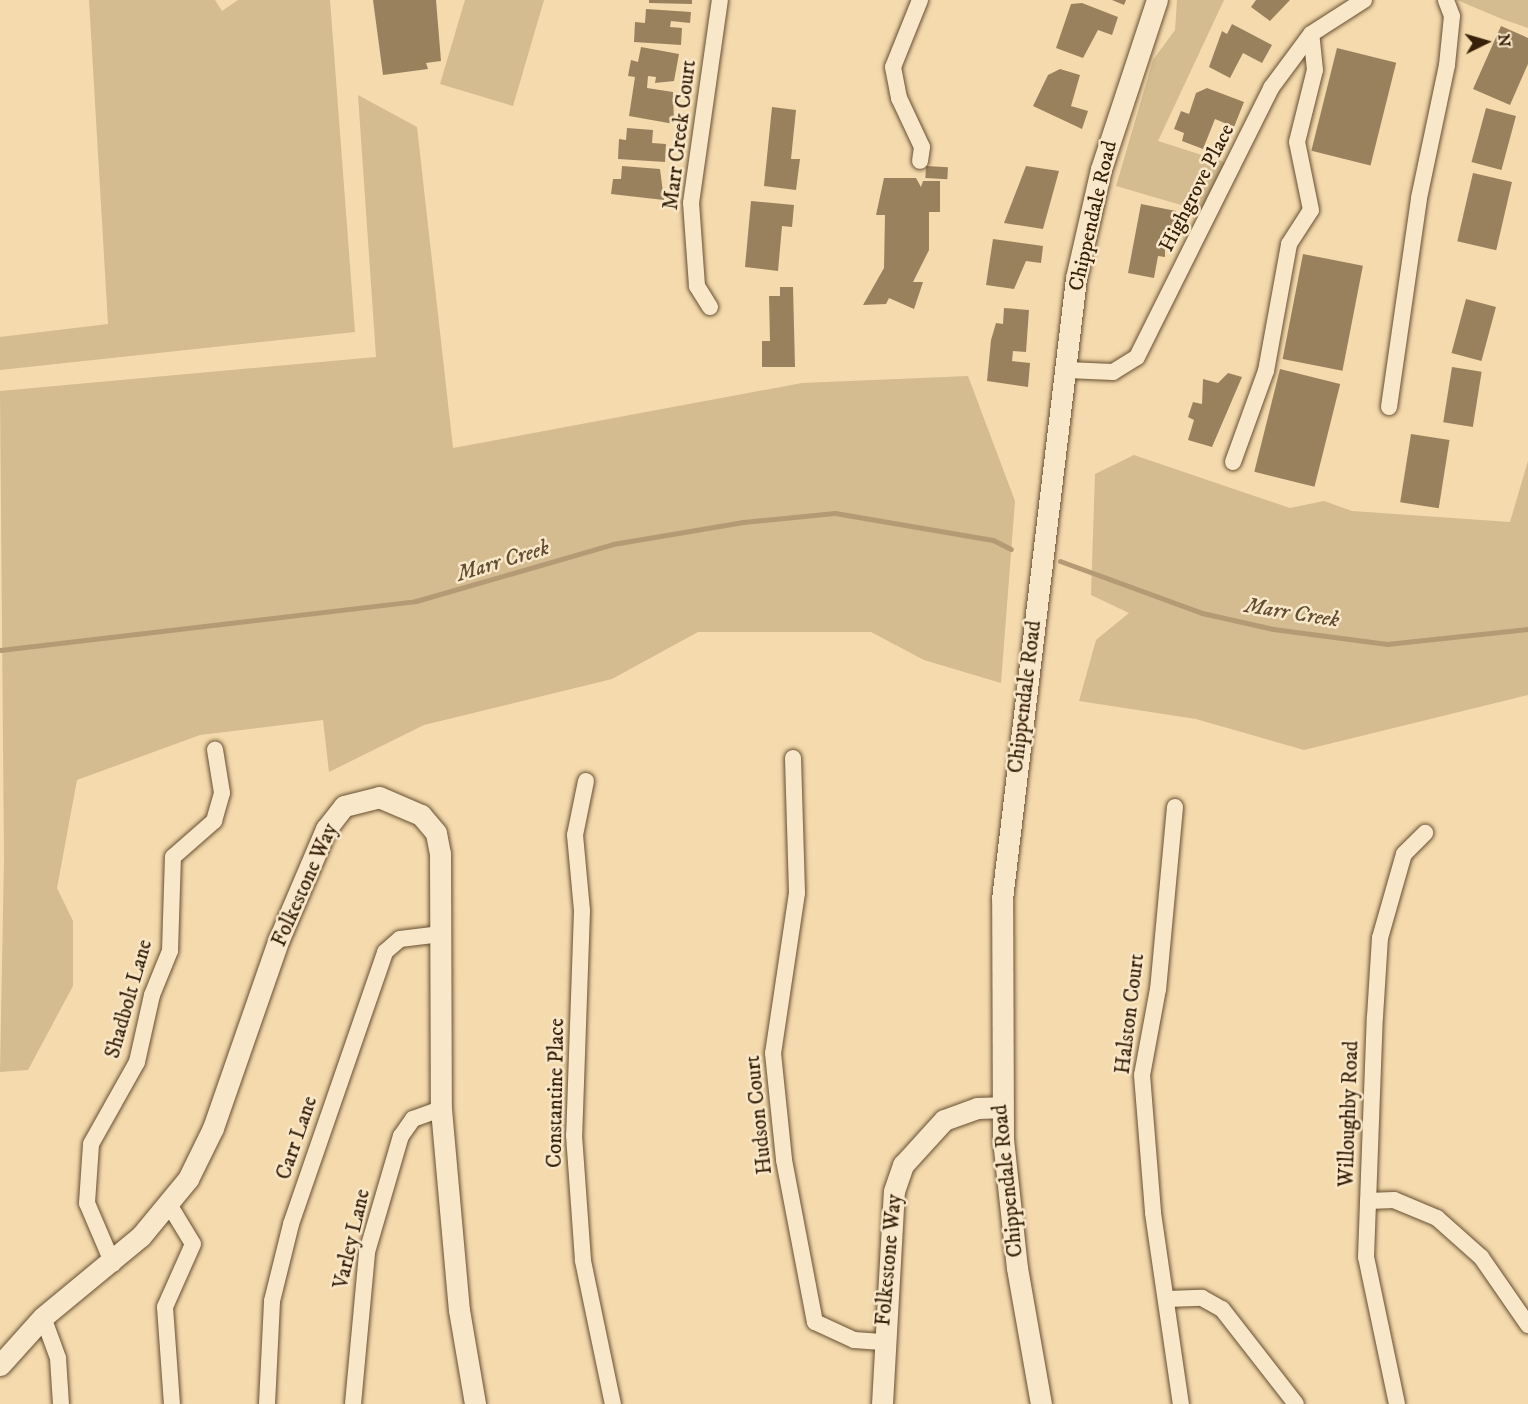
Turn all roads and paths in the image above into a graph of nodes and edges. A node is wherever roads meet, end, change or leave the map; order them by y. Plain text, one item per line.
1 (720, 0) edge
2 (920, 0) edge
3 (1157, 0) edge
4 (1364, 0) edge
5 (1446, 0) edge
6 (1311, 34) junction
7 (920, 161) dead end
8 (710, 307) dead end
9 (1067, 370) junction
10 (1389, 407) dead end
11 (1233, 462) dead end
12 (215, 750) dead end
13 (793, 758) dead end
14 (586, 781) dead end
15 (1175, 807) dead end
16 (1425, 833) dead end
17 (441, 934) junction
18 (1000, 1107) junction
19 (441, 1109) junction
20 (1368, 1201) junction
21 (170, 1206) junction
22 (112, 1264) junction
23 (1167, 1299) junction
24 (43, 1317) junction
25 (1528, 1325) edge
26 (882, 1342) junction
27 (0, 1365) edge
28 (61, 1404) edge
29 (172, 1404) edge
30 (267, 1404) edge
31 (353, 1404) edge
32 (476, 1404) edge
33 (613, 1404) edge
34 (882, 1404) edge
35 (1041, 1404) edge
36 (1181, 1404) edge
37 (1296, 1404) edge
38 (1397, 1404) edge

1 - 8 street, Marr Creek Court
2 - 7 street
3 - 9 street, Chippendale Road
4 - 6 street, Highgrove Place
5 - 10 street
6 - 9 street, Highgrove Place
6 - 11 street
9 - 18 street, Chippendale Road
12 - 22 street, Shadbolt Lane
13 - 26 street, Hudson Court
14 - 33 street, Constantine Place
15 - 23 street, Halston Court
16 - 20 street, Willoughby Road
17 - 19 street, Folkestone Way
17 - 21 street, Folkestone Way
17 - 30 street, Carr Lane
18 - 26 street, Folkestone Way
18 - 35 street, Chippendale Road
19 - 31 street, Varley Lane
19 - 32 street, Folkestone Way
20 - 25 street
20 - 38 street, Willoughby Road
21 - 22 street, Folkestone Way
21 - 29 street
22 - 24 street, Folkestone Way
23 - 36 street
23 - 37 street
24 - 27 street, Folkestone Way
24 - 28 street
26 - 34 street, Folkestone Way

